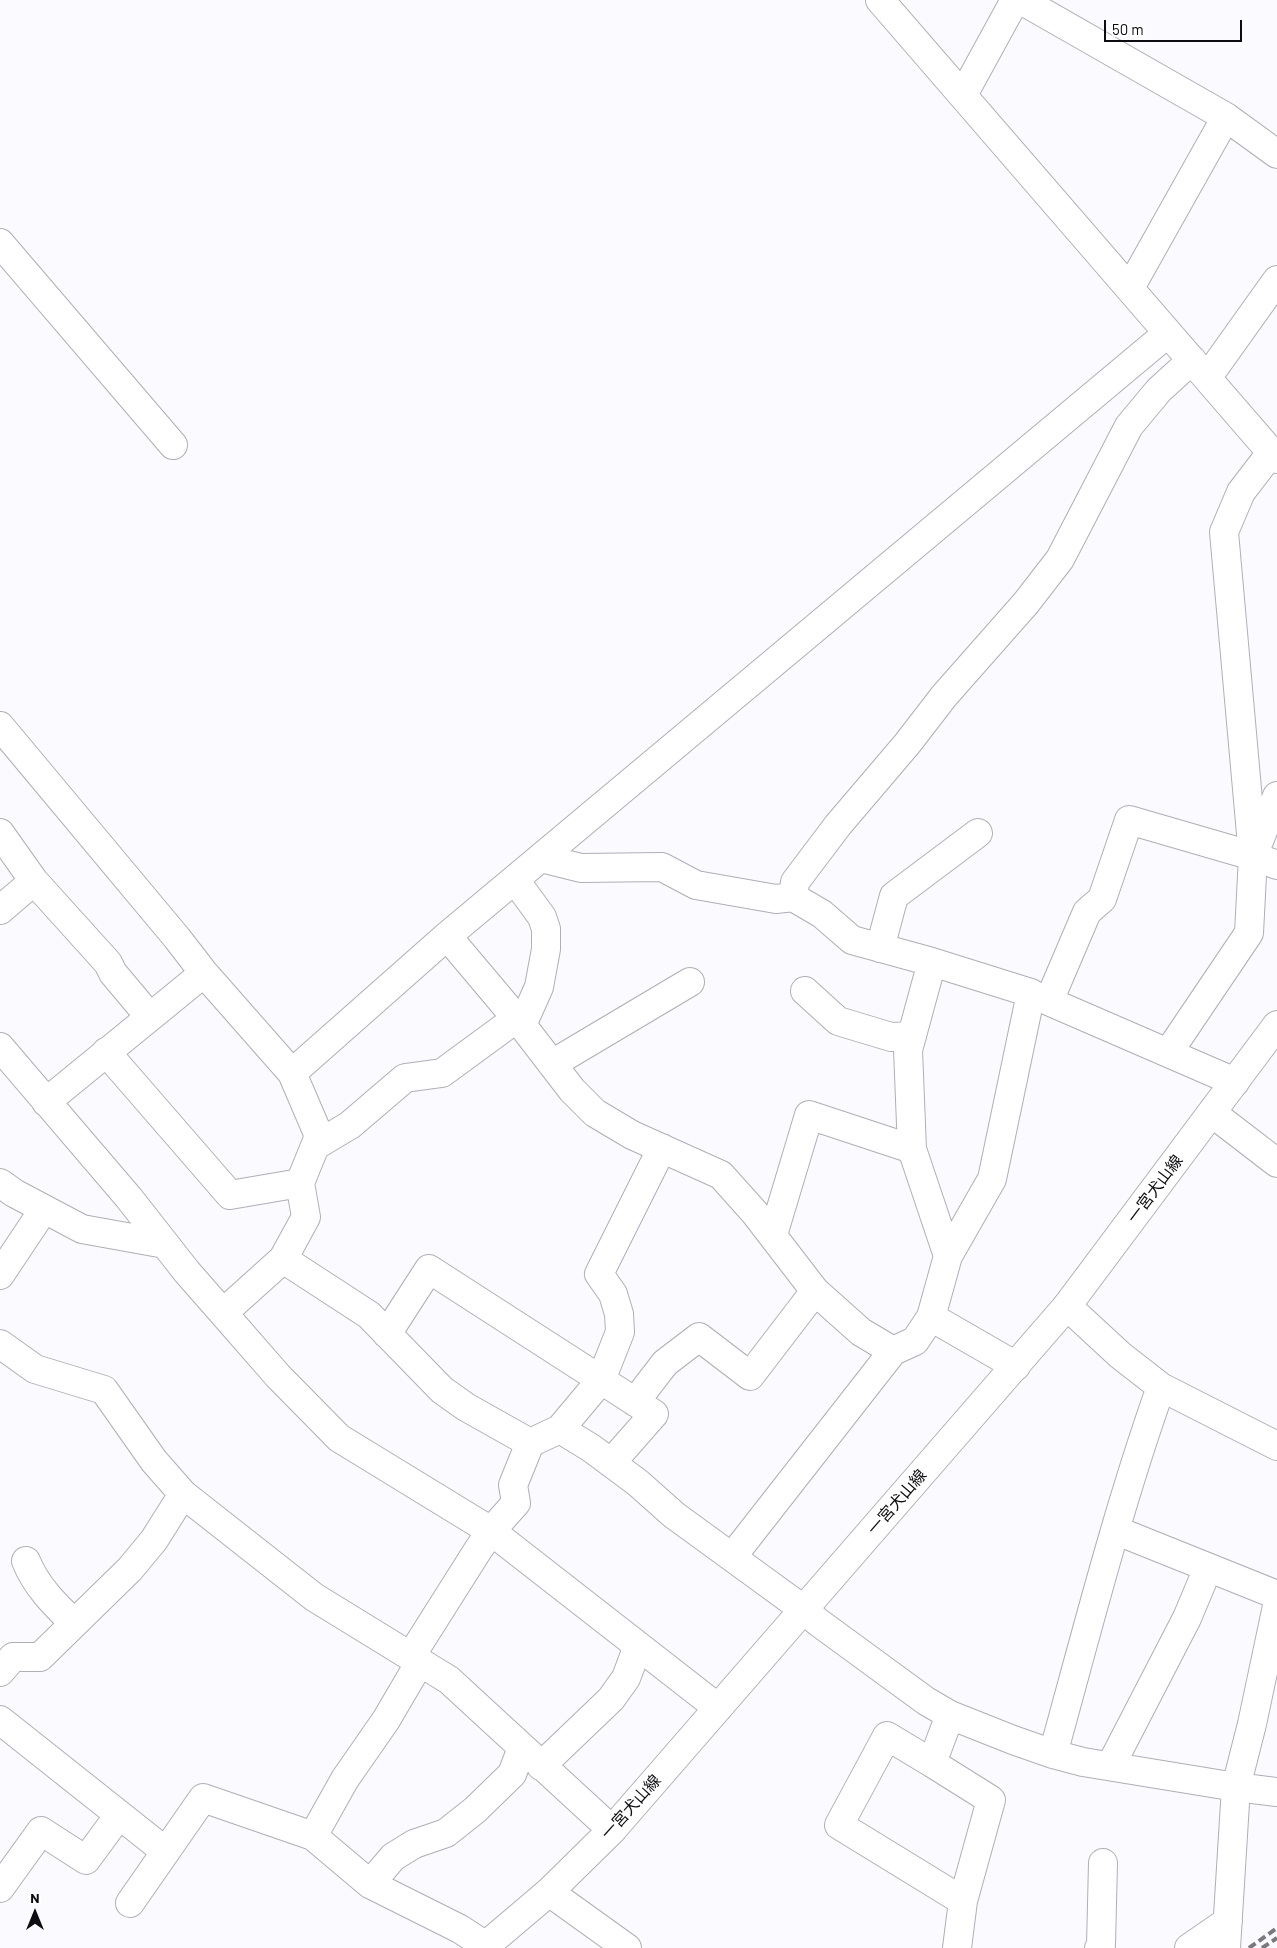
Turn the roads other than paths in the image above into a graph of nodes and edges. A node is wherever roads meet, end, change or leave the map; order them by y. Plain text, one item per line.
1 (880, 0) edge
2 (1015, 0) edge
3 (1021, 0) edge
4 (963, 95) junction
5 (1226, 117) junction
6 (1277, 154) edge
7 (0, 243) edge
8 (1277, 280) edge
9 (1130, 288) junction
10 (1168, 333) junction
11 (1200, 369) junction
12 (173, 445) dead end
13 (1274, 456) edge
14 (0, 726) edge
15 (1277, 796) edge
16 (978, 832) dead end
17 (0, 834) edge
18 (541, 858) junction
19 (1265, 861) edge
20 (515, 880) junction
21 (34, 881) junction
22 (793, 897) junction
23 (0, 910) edge
24 (447, 936) junction
25 (880, 948) junction
26 (932, 962) junction
27 (204, 974) junction
28 (690, 982) dead end
29 (805, 991) dead end
30 (1040, 997) junction
31 (149, 1016) junction
32 (520, 1021) junction
33 (1275, 1032) edge
34 (912, 1036) junction
35 (0, 1047) edge
36 (106, 1052) junction
37 (1168, 1053) junction
38 (552, 1064) junction
39 (292, 1073) junction
40 (1235, 1082) junction
41 (46, 1102) junction
42 (1212, 1113) junction
43 (315, 1146) junction
44 (662, 1148) junction
45 (912, 1149) junction
46 (1277, 1163) edge
47 (0, 1183) edge
48 (300, 1184) junction
49 (44, 1209) junction
50 (773, 1235) junction
51 (165, 1244) junction
52 (948, 1256) junction
53 (283, 1259) junction
54 (0, 1275) edge
55 (815, 1291) junction
56 (1067, 1306) junction
57 (223, 1313) junction
58 (931, 1317) junction
59 (387, 1334) junction
60 (0, 1344) edge
61 (893, 1351) junction
62 (1016, 1366) junction
63 (602, 1380) junction
64 (1161, 1387) junction
65 (635, 1402) junction
66 (560, 1428) junction
67 (530, 1443) junction
68 (1277, 1446) edge
69 (611, 1463) junction
70 (183, 1494) junction
71 (1115, 1530) junction
72 (491, 1531) junction
73 (732, 1557) junction
74 (26, 1561) dead end
75 (1208, 1568) junction
76 (1277, 1595) edge
77 (1277, 1606) edge
78 (803, 1609) junction
79 (74, 1623) junction
80 (638, 1646) junction
81 (4, 1658) edge
82 (416, 1659) junction
83 (718, 1708) junction
84 (950, 1715) junction
85 (0, 1720) edge
86 (1053, 1754) junction
87 (531, 1757) junction
88 (932, 1763) junction
89 (1111, 1765) junction
90 (1236, 1787) junction
91 (1277, 1792) edge
92 (118, 1815) junction
93 (612, 1830) junction
94 (313, 1836) junction
95 (165, 1851) junction
96 (1103, 1863) dead end
97 (370, 1884) junction
98 (0, 1888) edge
99 (549, 1892) junction
100 (963, 1901) junction
101 (130, 1903) dead end
102 (1228, 1921) junction
103 (484, 1947) edge
104 (627, 1948) edge
105 (957, 1948) edge
106 (1099, 1948) edge
107 (1189, 1948) edge
108 (1226, 1948) edge

1 - 4 street
2 - 4 street
3 - 5 street
4 - 9 street
5 - 6 street
5 - 9 street
7 - 12 street
8 - 11 street
9 - 10 street
10 - 11 street
10 - 18 street
11 - 13 street
11 - 22 street
13 - 19 street
14 - 27 street
15 - 19 street
16 - 25 street
17 - 21 street
18 - 20 street
18 - 22 street
19 - 30 street
19 - 37 street
20 - 24 street
20 - 32 street
21 - 23 street
21 - 31 street
22 - 25 street
24 - 32 street
24 - 39 street
25 - 26 street
26 - 30 street
26 - 34 street
27 - 31 street
27 - 39 street
28 - 38 street
29 - 34 street
30 - 37 street
30 - 52 street
31 - 36 street
32 - 38 street
32 - 43 street
33 - 40 street, 一宮犬山線
34 - 45 street
35 - 41 street
36 - 41 street
36 - 48 street
37 - 40 street
38 - 44 street
39 - 43 street
40 - 42 street, 一宮犬山線
41 - 51 street
42 - 46 street
42 - 56 street, 一宮犬山線
43 - 48 street
44 - 50 street
44 - 63 street
45 - 50 street
45 - 52 street
47 - 49 street
48 - 53 street
49 - 51 street
49 - 54 street
50 - 55 street
51 - 57 street
52 - 58 street
53 - 57 street
53 - 59 street
55 - 61 street
55 - 65 street
56 - 62 street, 一宮犬山線
56 - 64 street
57 - 72 street
58 - 61 street
58 - 62 street
59 - 63 street
59 - 67 street
60 - 70 street
61 - 73 street
62 - 78 street, 一宮犬山線
63 - 65 street
63 - 66 street
64 - 68 street
64 - 71 street
65 - 69 street
66 - 67 street
66 - 69 street
67 - 72 street
69 - 73 street
70 - 79 street
70 - 82 street
71 - 75 street
71 - 86 street
72 - 80 street
72 - 82 street
73 - 78 street
74 - 79 street
75 - 76 street
75 - 89 street
77 - 90 street
78 - 83 street, 一宮犬山線
78 - 84 street
79 - 81 street
80 - 83 street
80 - 87 street
82 - 87 street
82 - 94 street
83 - 93 street, 一宮犬山線
84 - 86 street
84 - 88 street
85 - 92 street
86 - 89 street
87 - 93 street
87 - 97 street
88 - 100 street
88 - 100 street
89 - 90 street
90 - 91 street
90 - 102 street
92 - 95 street
92 - 98 street
93 - 99 street, 一宮犬山線
94 - 95 street
94 - 97 street
95 - 101 street
96 - 106 street
97 - 103 street
99 - 103 street, 一宮犬山線
99 - 104 street
100 - 105 street
102 - 107 street
102 - 108 street

